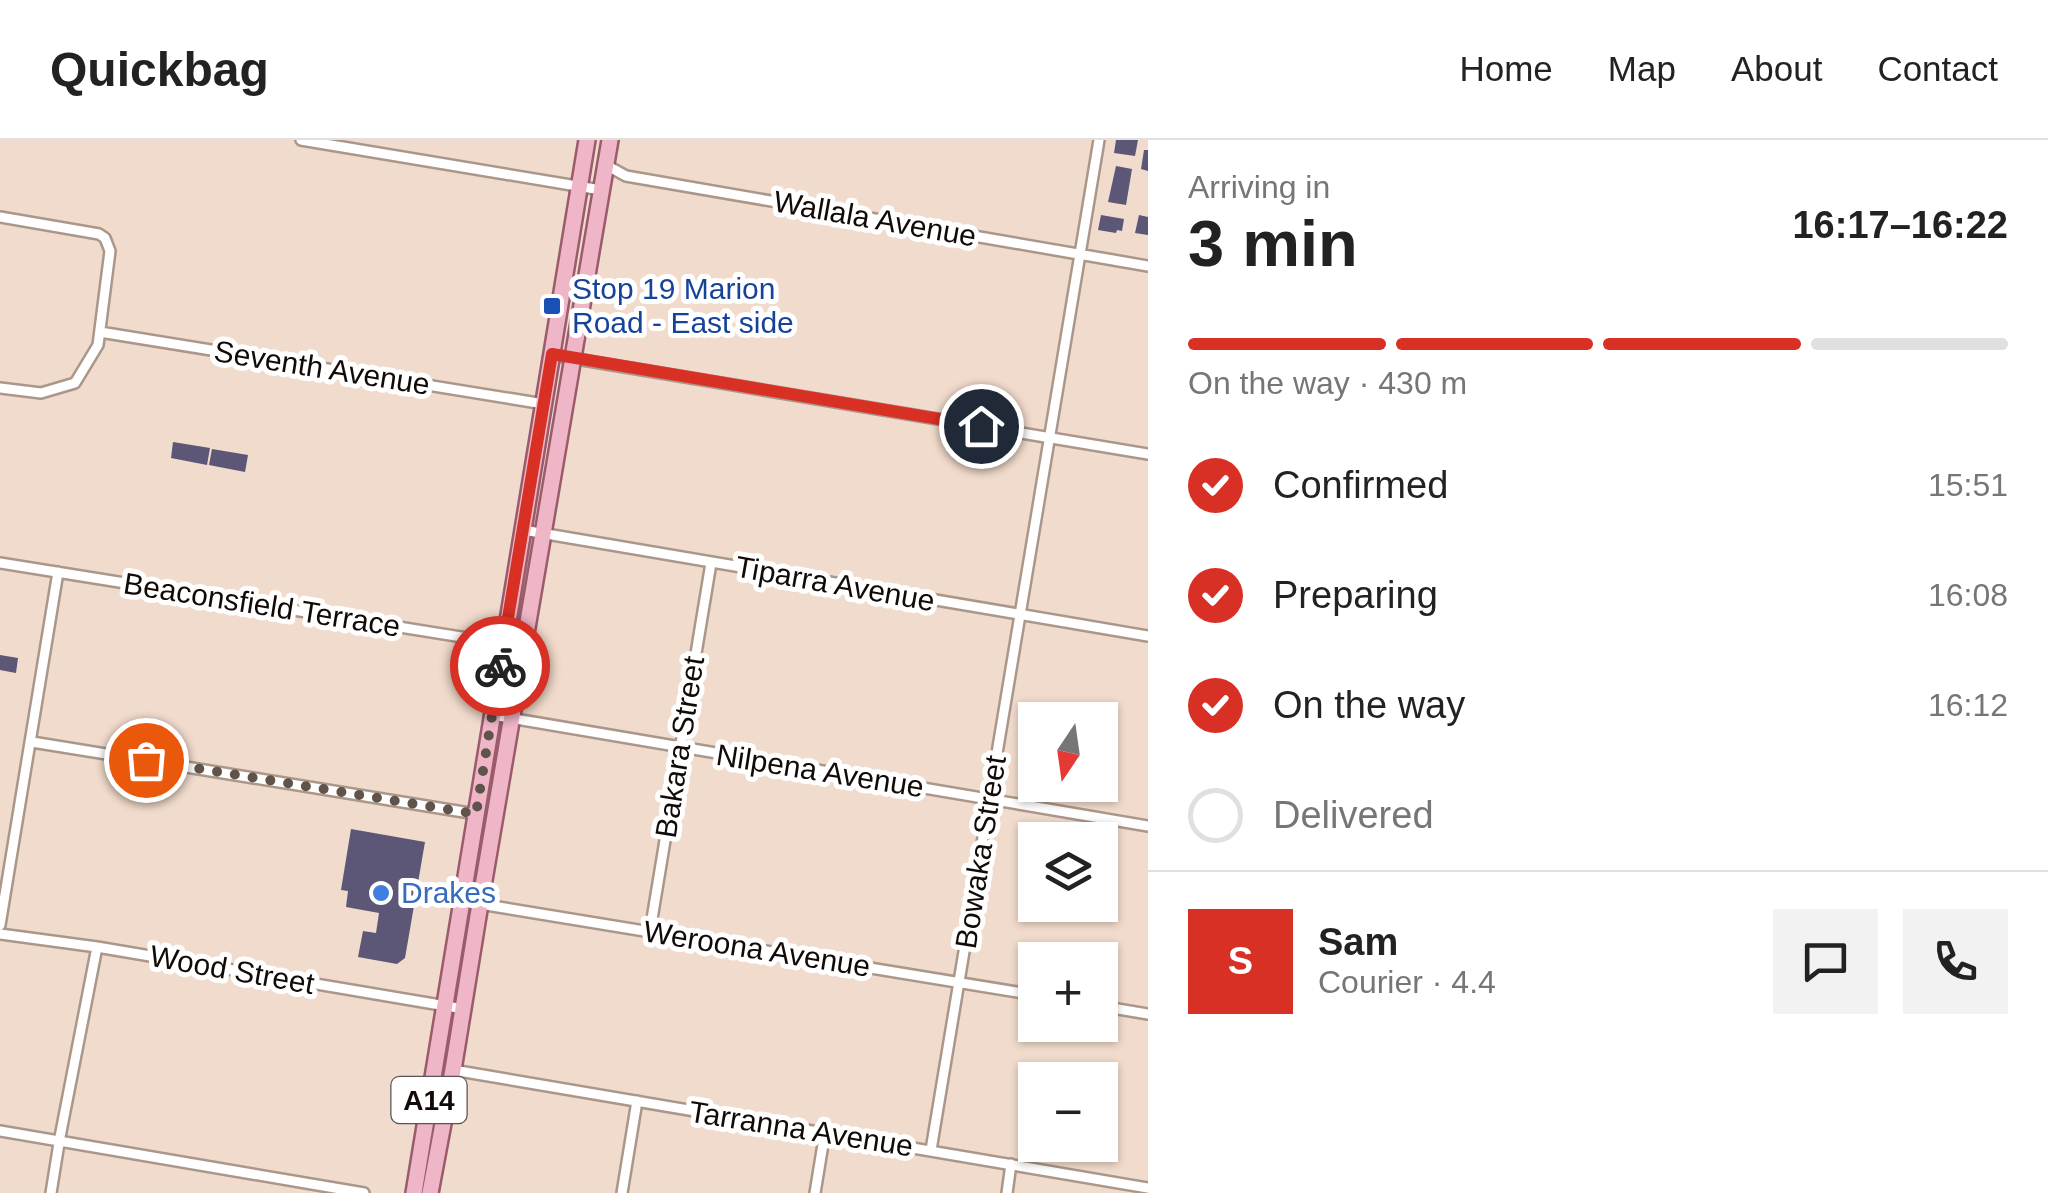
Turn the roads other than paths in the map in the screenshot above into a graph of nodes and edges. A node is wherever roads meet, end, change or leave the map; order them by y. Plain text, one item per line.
1 (302, 140) edge
2 (588, 140) edge
3 (610, 140) edge
4 (1099, 140) edge
5 (606, 165) junction
6 (580, 186) junction
7 (601, 190) junction
8 (0, 217) edge
9 (1080, 254) junction
10 (1148, 266) edge
11 (100, 332) junction
12 (552, 354) junction
13 (572, 358) junction
14 (0, 388) edge
15 (544, 404) junction
16 (1049, 438) junction
17 (1148, 454) edge
18 (523, 530) junction
19 (543, 533) junction
20 (0, 563) edge
21 (711, 563) junction
22 (58, 572) junction
23 (1019, 615) junction
24 (1148, 636) edge
25 (504, 644) junction
26 (524, 647) junction
27 (492, 715) junction
28 (512, 718) junction
29 (32, 742) junction
30 (680, 748) junction
31 (989, 799) junction
32 (476, 814) junction
33 (1148, 826) edge
34 (492, 836) junction
35 (480, 904) junction
36 (0, 925) edge
37 (650, 931) junction
38 (0, 934) edge
39 (97, 947) junction
40 (959, 983) junction
41 (1018, 993) edge
42 (445, 1006) junction
43 (1118, 1009) edge
44 (464, 1010) junction
45 (1148, 1014) edge
46 (453, 1070) junction
47 (637, 1101) junction
48 (0, 1131) edge
49 (825, 1132) junction
50 (59, 1140) junction
51 (931, 1150) junction
52 (1011, 1164) junction
53 (1148, 1188) edge
54 (51, 1193) edge
55 (364, 1193) edge
56 (414, 1193) edge
57 (430, 1193) edge
58 (622, 1193) edge
59 (815, 1193) edge
60 (1006, 1193) edge

1 - 6 street
2 - 6 main road, A14
3 - 5 main road, A14
4 - 9 street, Bowaka Street
5 - 7 main road, A14
5 - 9 street, Wallala Avenue
6 - 7 street
6 - 12 main road, A14
7 - 13 main road, A14
8 - 11 street
9 - 10 street, Wallala Avenue
9 - 16 street, Bowaka Street
11 - 14 street
11 - 15 street, Seventh Avenue
12 - 13 street
12 - 15 main road, A14
13 - 16 street
13 - 19 main road, A14
15 - 18 main road, A14
16 - 17 street
16 - 23 street, Bowaka Street
18 - 19 street, Tiparra Avenue
18 - 25 main road, A14
19 - 21 street, Tiparra Avenue
19 - 26 main road, A14
20 - 22 street, Beaconsfield Terrace
21 - 23 street, Tiparra Avenue
21 - 30 street, Bakara Street
22 - 25 street, Beaconsfield Terrace
22 - 29 street
23 - 24 street, Tiparra Avenue
23 - 31 street, Bowaka Street
25 - 26 street, Beaconsfield Terrace
25 - 27 main road, A14
26 - 28 main road, A14
27 - 28 street, Nilpena Avenue
27 - 32 main road, A14
28 - 30 street, Nilpena Avenue
28 - 34 main road, A14
29 - 32 street
29 - 36 street
30 - 31 street, Nilpena Avenue
30 - 37 street, Bakara Street
31 - 33 street, Nilpena Avenue
31 - 40 street, Bowaka Street
32 - 34 main road
32 - 42 main road, A14
34 - 35 main road, A14
35 - 37 street, Weroona Avenue
35 - 44 main road, A14
37 - 40 street, Weroona Avenue
38 - 39 street, Wood Street
39 - 42 street, Wood Street
39 - 50 street
40 - 41 street, Weroona Avenue
40 - 51 street, Bowaka Street
42 - 44 street, Wood Street
42 - 56 main road, A14
43 - 45 street
44 - 46 main road, A14
46 - 47 street, Tarranna Avenue
46 - 57 main road, A14
47 - 49 street, Tarranna Avenue
47 - 58 street
48 - 50 street
49 - 51 street, Tarranna Avenue
49 - 59 street
50 - 54 street
50 - 55 street
51 - 52 street, Tarranna Avenue
52 - 53 street, Tarranna Avenue
52 - 60 street

